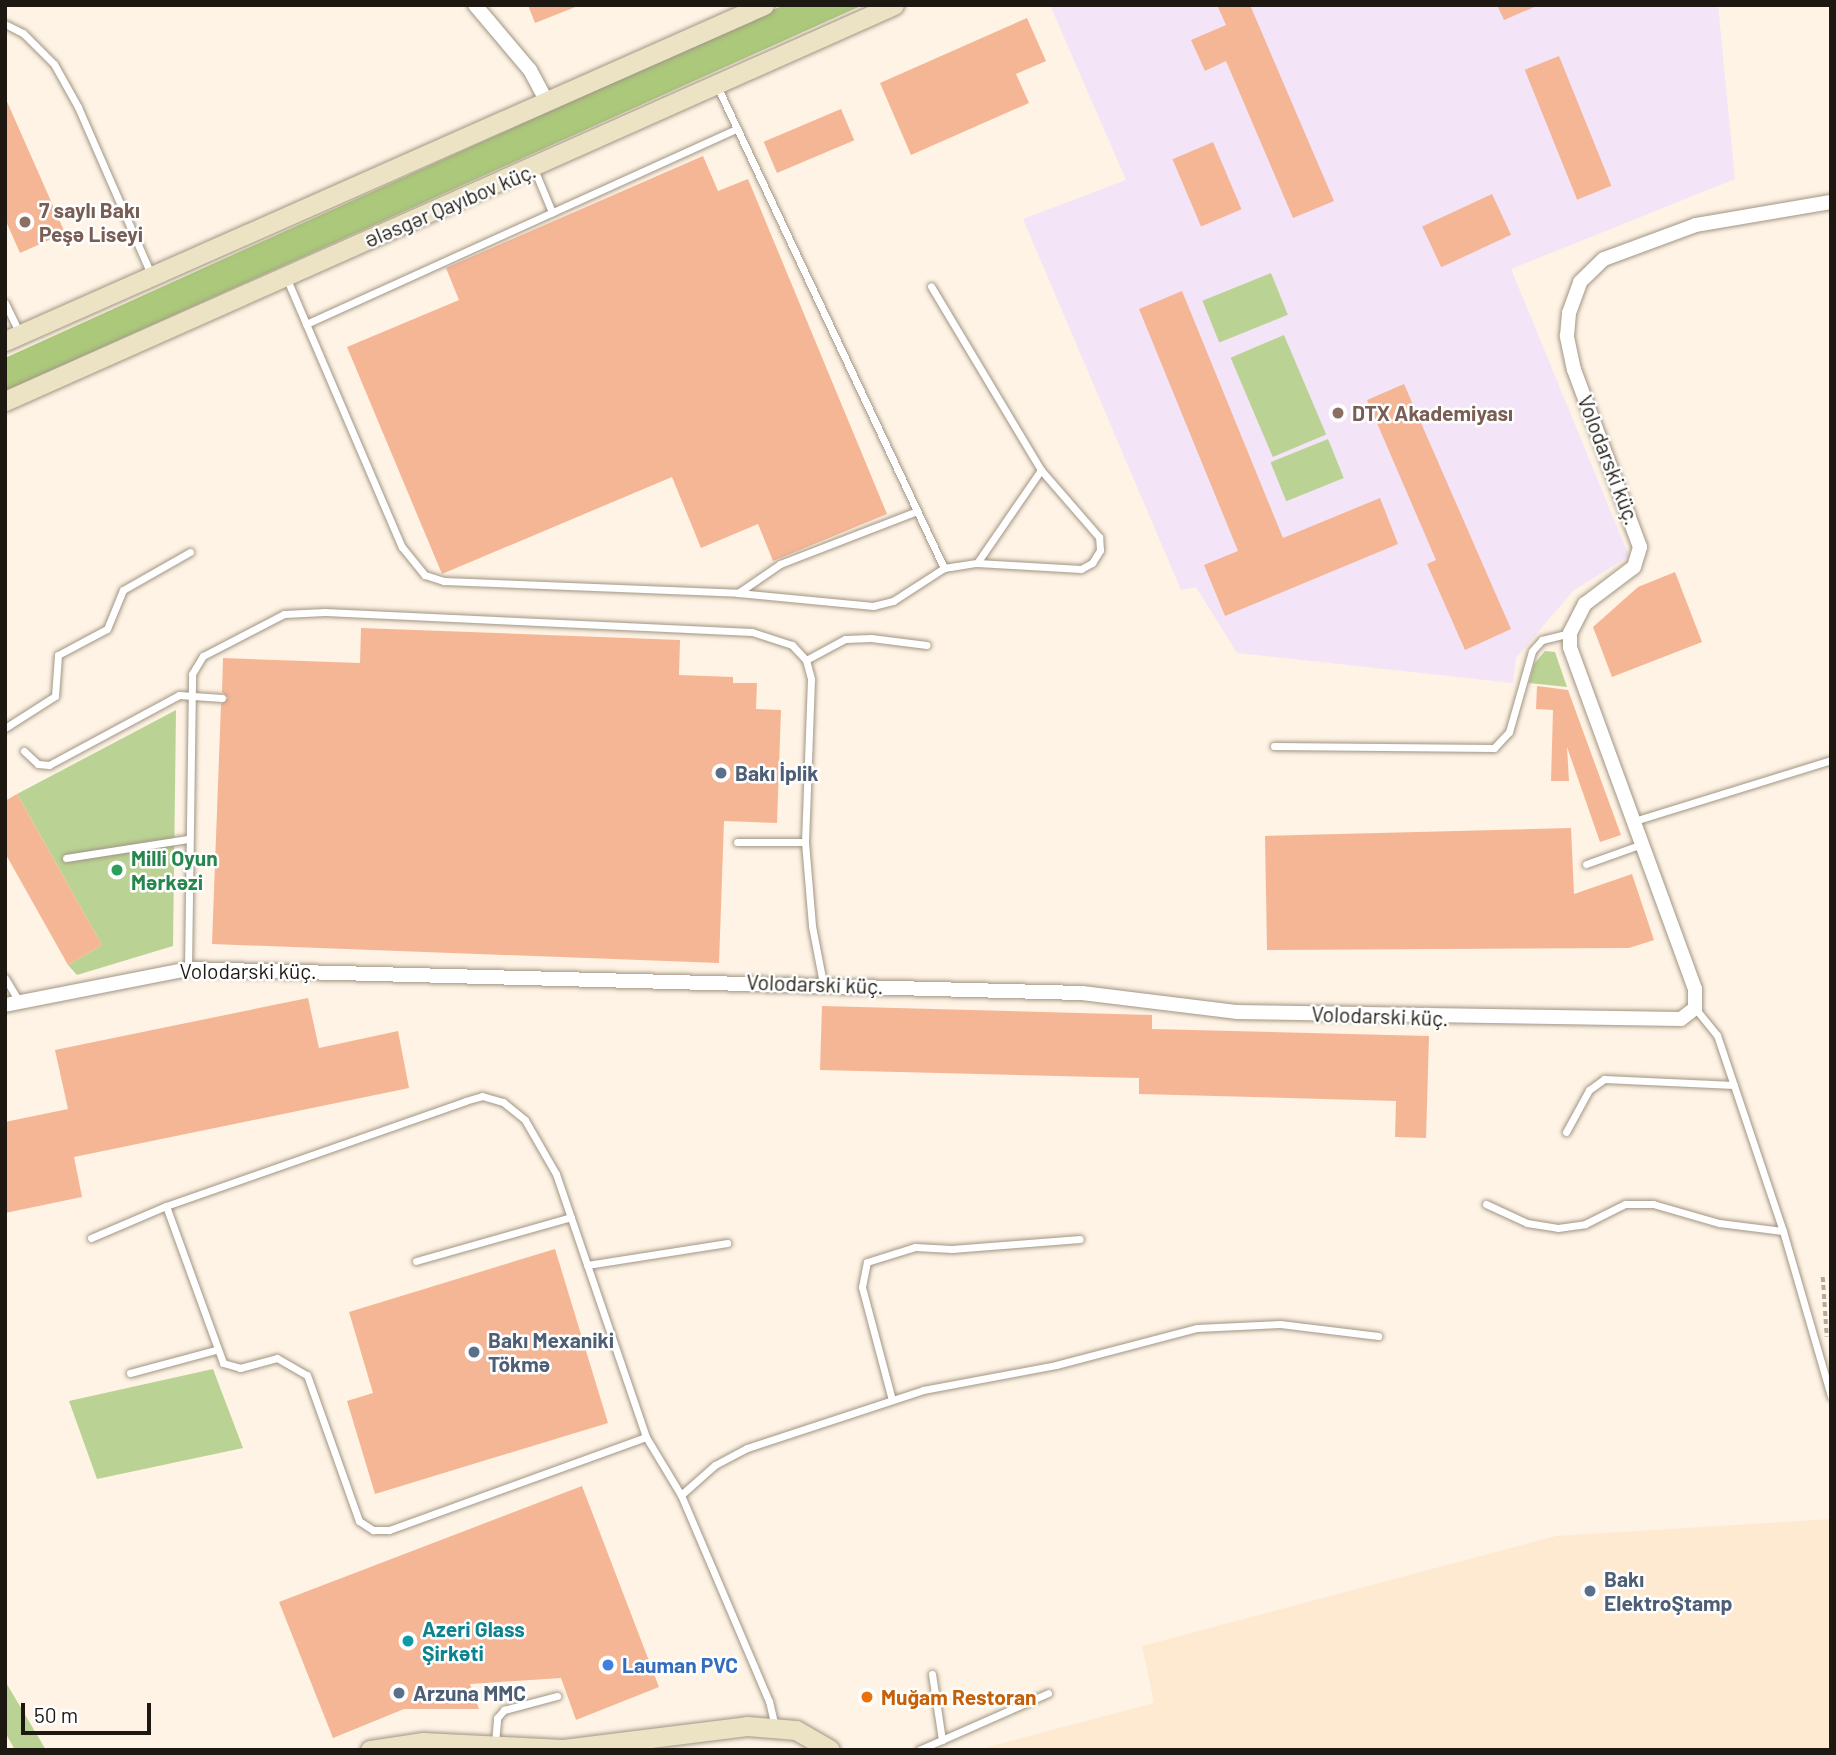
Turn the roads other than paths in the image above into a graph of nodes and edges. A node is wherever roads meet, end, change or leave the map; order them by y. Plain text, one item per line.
1 (475, 5) edge
2 (894, 5) edge
3 (754, 7) edge
4 (5, 23) edge
5 (716, 85) junction
6 (548, 104) junction
7 (736, 129) junction
8 (534, 169) junction
9 (1831, 202) edge
10 (552, 212) junction
11 (285, 277) junction
12 (152, 278) junction
13 (931, 286) dead end
14 (5, 303) edge
15 (306, 324) junction
16 (13, 338) edge
17 (5, 401) edge
18 (1041, 470) junction
19 (917, 510) junction
20 (190, 552) dead end
21 (977, 563) junction
22 (944, 568) junction
23 (738, 593) junction
24 (1570, 633) junction
25 (927, 645) dead end
26 (806, 660) junction
27 (189, 693) junction
28 (222, 698) dead end
29 (5, 728) edge
30 (1274, 746) dead end
31 (24, 751) dead end
32 (1831, 760) edge
33 (1634, 821) junction
34 (188, 839) junction
35 (737, 842) dead end
36 (805, 842) junction
37 (1643, 844) junction
38 (66, 858) dead end
39 (1586, 863) dead end
40 (188, 969) junction
41 (5, 978) edge
42 (823, 983) junction
43 (12, 1003) edge
44 (1695, 1008) junction
45 (1734, 1085) junction
46 (1566, 1132) dead end
47 (1486, 1204) dead end
48 (166, 1206) junction
49 (571, 1217) junction
50 (1783, 1231) junction
51 (91, 1238) dead end
52 (1080, 1240) dead end
53 (727, 1243) dead end
54 (416, 1261) dead end
55 (587, 1265) junction
56 (1378, 1336) dead end
57 (215, 1350) junction
58 (130, 1373) dead end
59 (1831, 1396) edge
60 (892, 1400) junction
61 (646, 1437) junction
62 (681, 1494) junction
63 (932, 1674) dead end
64 (1048, 1693) dead end
65 (557, 1696) dead end
66 (775, 1726) junction
67 (942, 1740) junction
68 (494, 1747) junction
69 (370, 1750) edge
70 (830, 1750) edge
71 (919, 1750) edge

1 - 6 street
2 - 5 main road, Ələsgər Qayıbov küç.
3 - 6 main road
4 - 12 lane
5 - 7 lane
5 - 8 main road, Ələsgər Qayıbov küç.
6 - 12 main road
7 - 10 lane
7 - 19 lane
8 - 10 lane
8 - 11 main road, Ələsgər Qayıbov küç.
9 - 24 street, Volodarski küç.
10 - 15 lane
11 - 15 lane
11 - 17 main road, Ələsgər Qayıbov küç.
12 - 16 main road
13 - 18 lane
14 - 16 lane
15 - 23 lane
18 - 21 lane
18 - 21 lane
19 - 22 lane
19 - 23 lane
20 - 29 lane
21 - 22 lane
22 - 23 lane
24 - 30 lane
24 - 33 street
25 - 26 lane
26 - 27 lane
26 - 36 lane
27 - 28 lane
27 - 31 lane
27 - 34 lane
32 - 33 lane
33 - 37 street
34 - 38 lane
34 - 40 lane
35 - 36 lane
36 - 42 lane
37 - 39 lane
37 - 44 street
40 - 42 street, Volodarski küç.
40 - 43 street, Volodarski küç.
41 - 43 lane
42 - 44 street, Volodarski küç.
44 - 45 lane
45 - 46 lane
45 - 50 lane
47 - 50 lane
48 - 49 lane
48 - 51 lane
48 - 57 lane
49 - 54 lane
49 - 55 lane
50 - 59 lane
52 - 60 lane
53 - 55 lane
55 - 61 lane
56 - 60 lane
57 - 58 lane
57 - 61 lane
60 - 62 lane
61 - 62 lane
62 - 66 lane
63 - 67 lane
64 - 67 lane
65 - 68 lane
66 - 68 main road
66 - 70 main road
67 - 71 lane
68 - 69 main road

